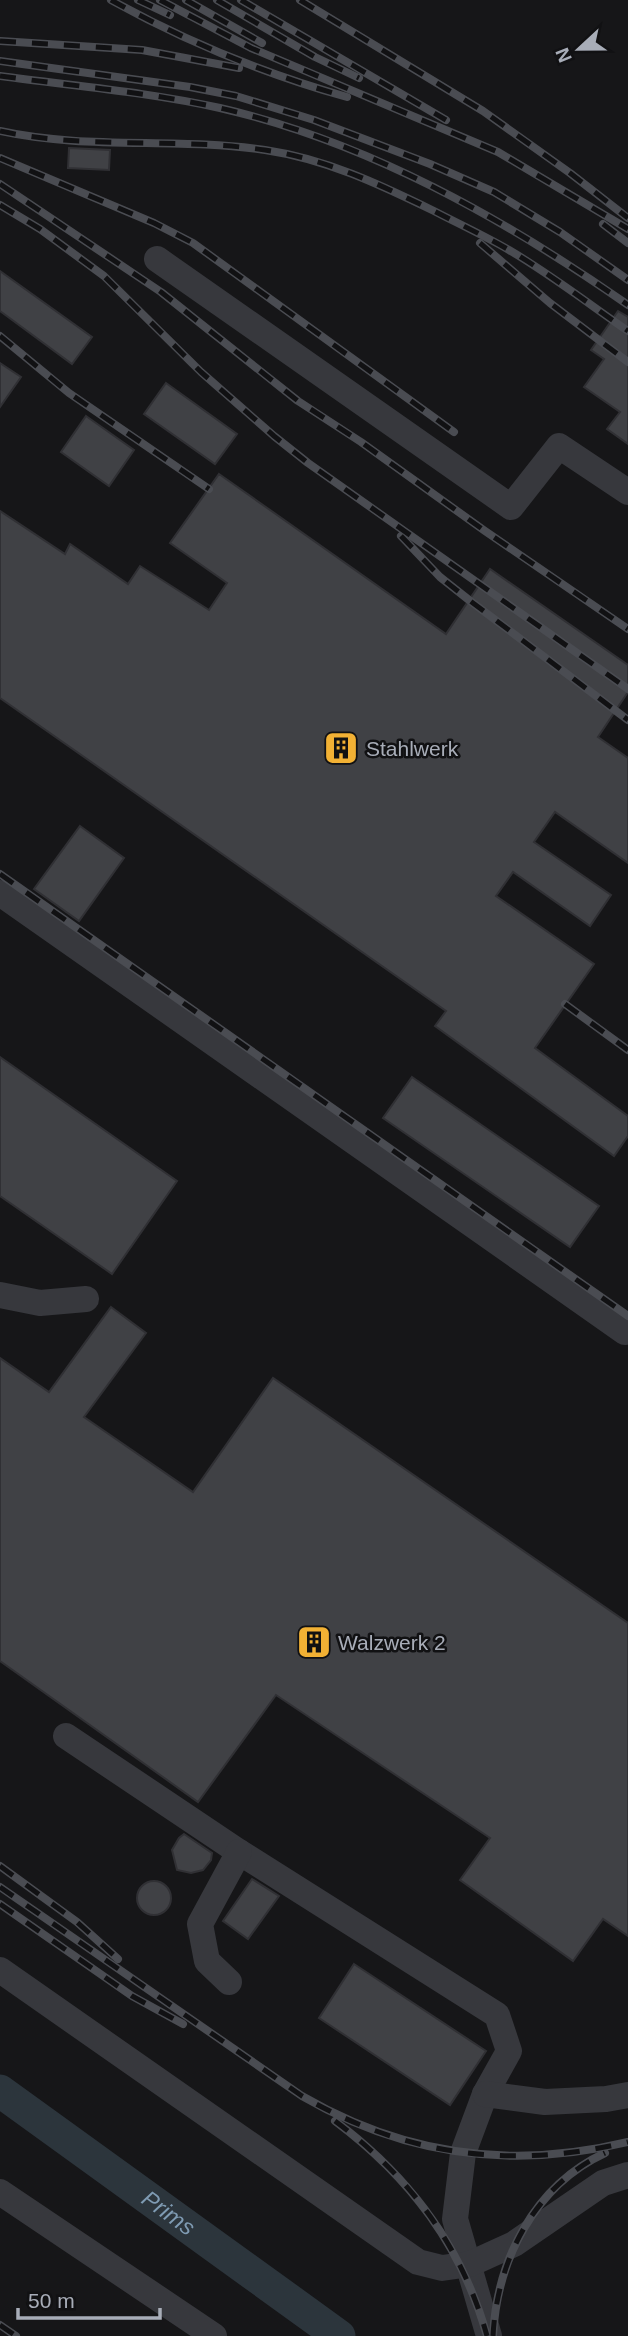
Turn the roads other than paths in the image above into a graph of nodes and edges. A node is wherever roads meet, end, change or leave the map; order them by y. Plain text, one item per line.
1 (157, 259) dead end
2 (628, 492) edge
3 (0, 893) edge
4 (0, 1295) edge
5 (86, 1299) dead end
6 (627, 1331) edge
7 (66, 1736) dead end
8 (239, 1852) junction
9 (0, 1970) edge
10 (229, 1982) dead end
11 (485, 2094) junction
12 (628, 2095) edge
13 (628, 2175) edge
14 (0, 2192) edge
15 (470, 2264) junction
16 (214, 2336) edge
17 (489, 2336) edge

1 - 2 lane
3 - 6 lane
4 - 5 lane
7 - 8 lane
8 - 10 lane
8 - 11 lane
9 - 15 lane
11 - 12 lane
11 - 15 lane
13 - 15 lane
14 - 16 lane
15 - 17 lane

